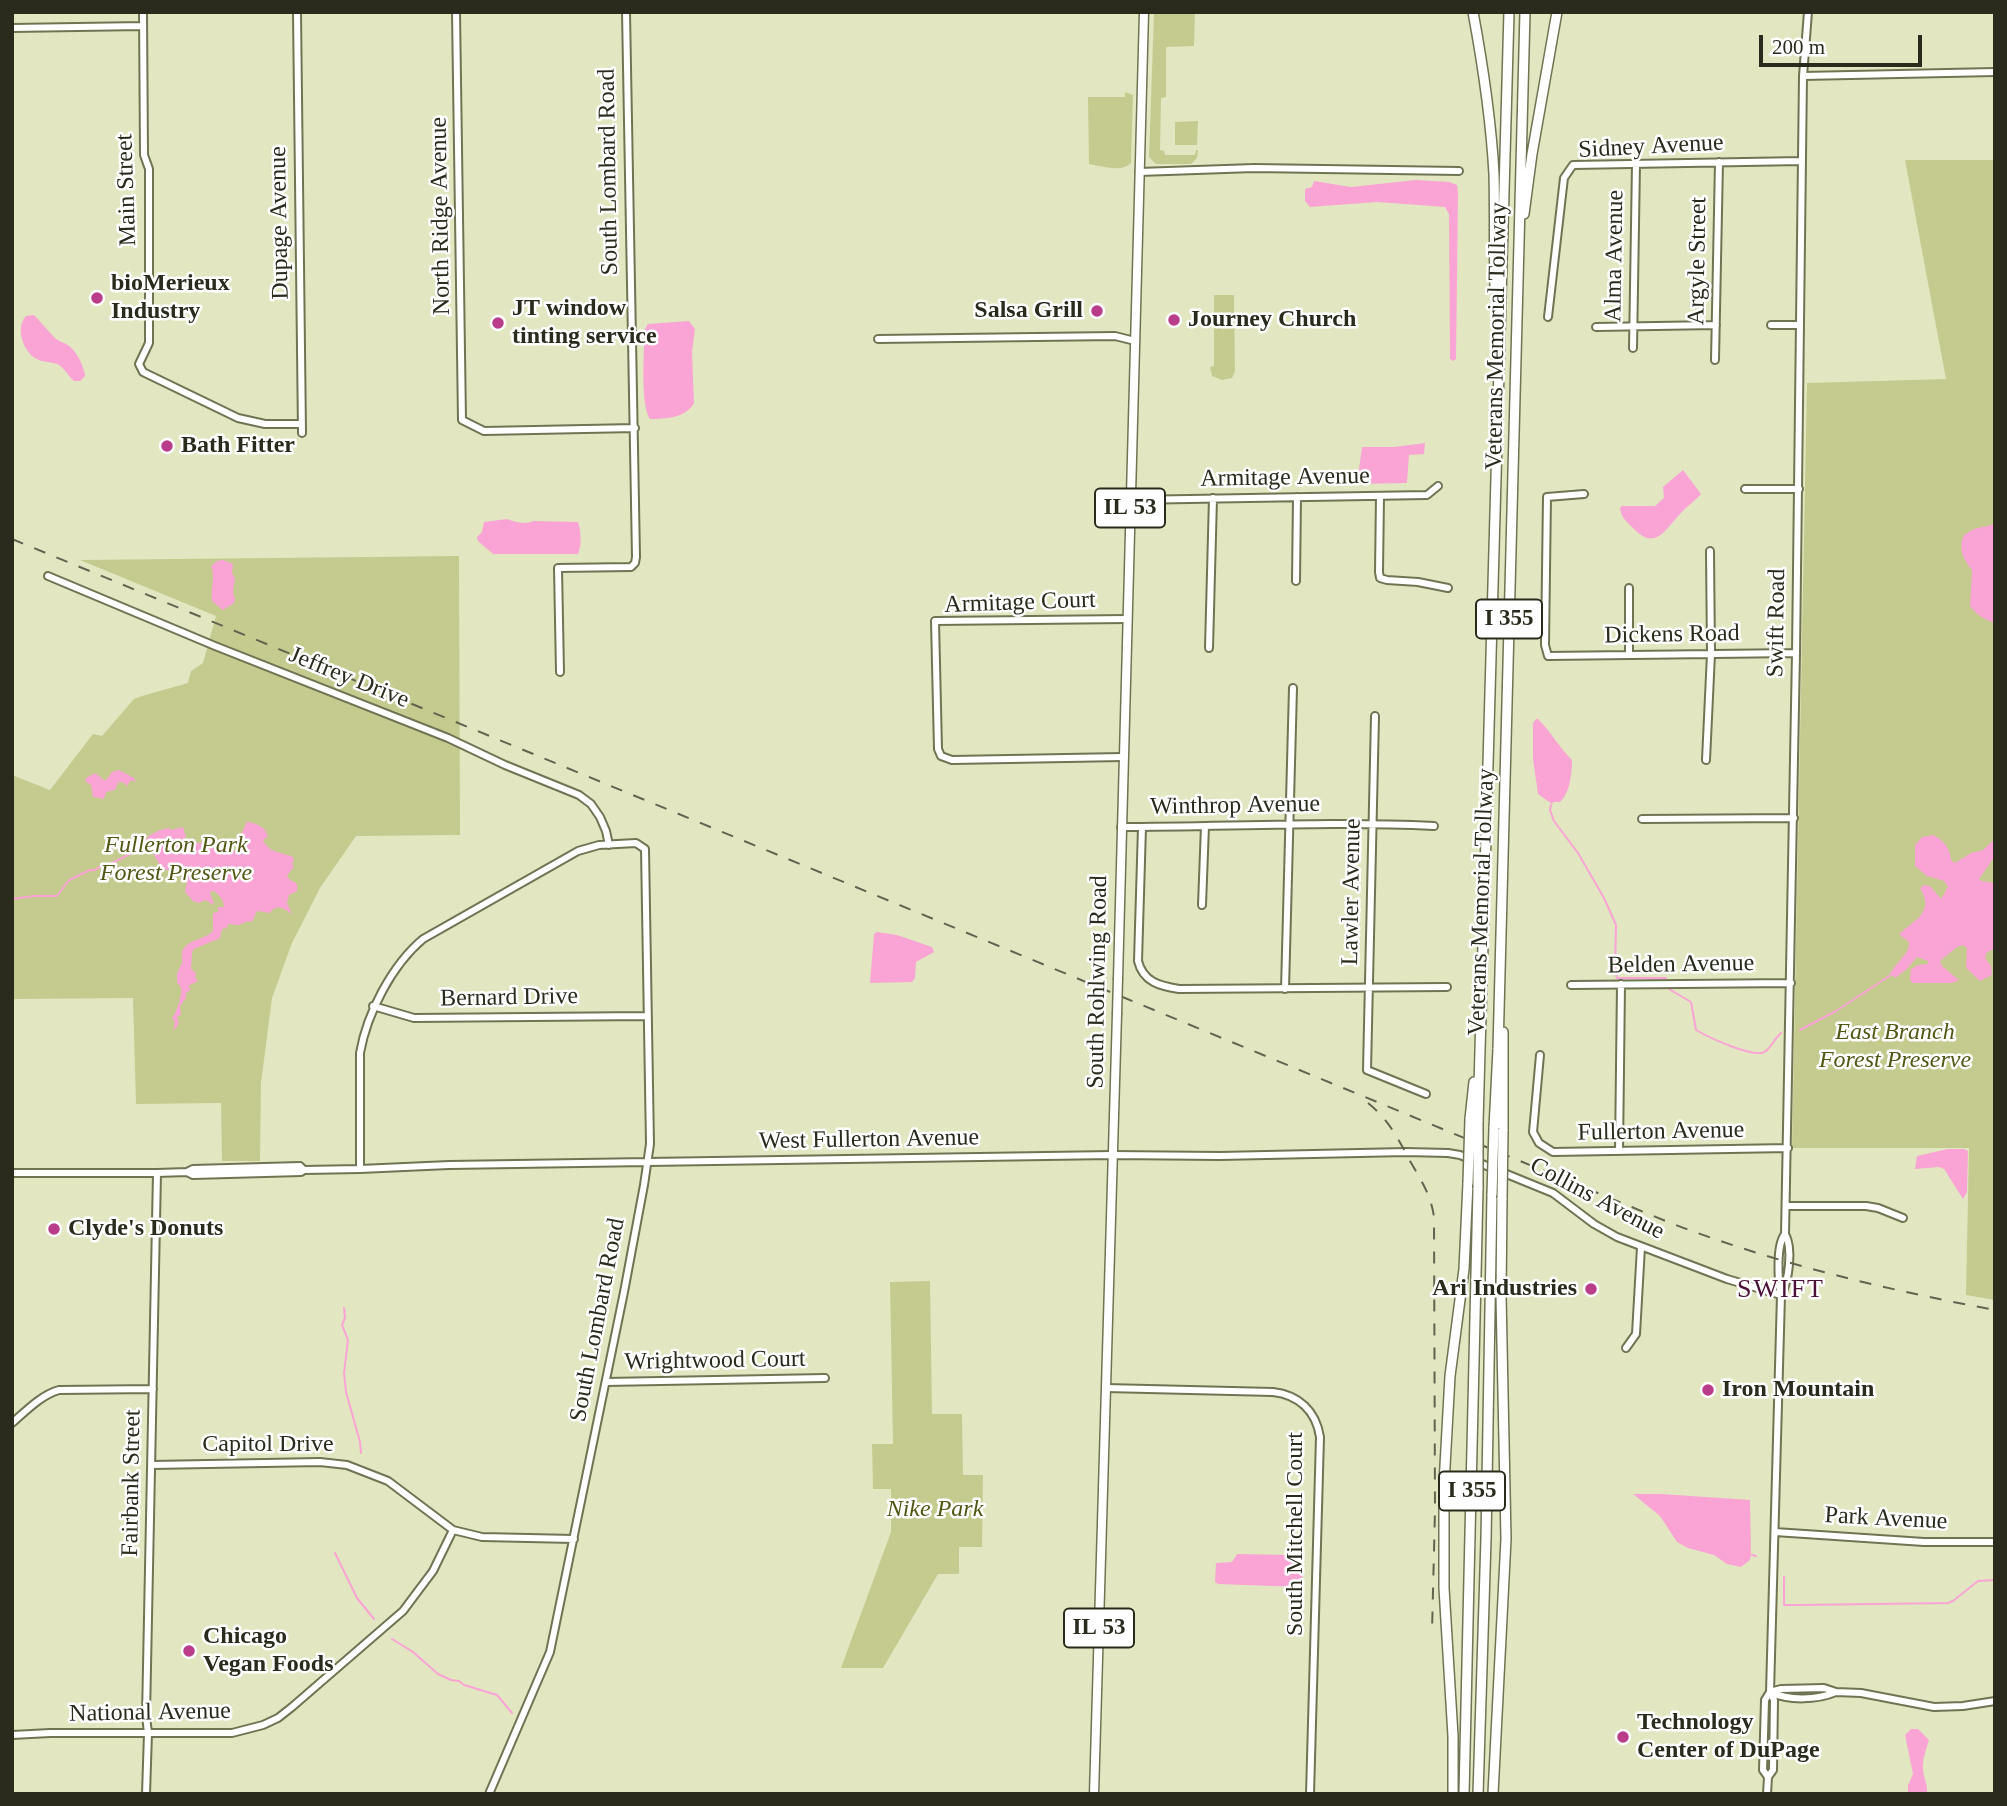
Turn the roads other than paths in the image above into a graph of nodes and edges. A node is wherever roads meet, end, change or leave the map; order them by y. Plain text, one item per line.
1 (143, 12) edge
2 (297, 12) edge
3 (456, 12) edge
4 (625, 12) edge
5 (1144, 12) edge
6 (1473, 12) edge
7 (1509, 12) edge
8 (1525, 12) edge
9 (1557, 12) edge
10 (1808, 12) edge
11 (143, 26) junction
12 (12, 27) edge
13 (1995, 72) edge
14 (1803, 76) junction
15 (1802, 161) junction
16 (1719, 162) junction
17 (1636, 164) junction
18 (1459, 171) dead end
19 (1139, 172) junction
20 (1518, 265) junction
21 (1548, 317) dead end
22 (1716, 325) junction
23 (1771, 325) dead end
24 (1800, 325) junction
25 (1596, 327) dead end
26 (1633, 327) junction
27 (878, 339) dead end
28 (1135, 341) junction
29 (1633, 348) dead end
30 (1715, 360) dead end
31 (1499, 363) junction
32 (302, 424) junction
33 (635, 428) junction
34 (302, 433) dead end
35 (1438, 486) dead end
36 (1745, 489) dead end
37 (1798, 489) junction
38 (1584, 494) dead end
39 (1380, 496) junction
40 (1297, 497) junction
41 (1213, 498) junction
42 (1130, 500) junction
43 (1710, 551) dead end
44 (48, 576) dead end
45 (1296, 582) dead end
46 (1448, 588) dead end
47 (1629, 588) dead end
48 (1127, 619) junction
49 (1209, 648) dead end
50 (1796, 653) junction
51 (1629, 654) junction
52 (1711, 654) junction
53 (560, 672) dead end
54 (1293, 688) dead end
55 (1375, 716) dead end
56 (1123, 757) junction
57 (1706, 760) dead end
58 (1794, 818) junction
59 (1642, 819) dead end
60 (1289, 823) junction
61 (1373, 823) junction
62 (1205, 826) junction
63 (1434, 826) dead end
64 (1121, 827) junction
65 (1142, 827) junction
66 (609, 845) junction
67 (1202, 905) dead end
68 (1791, 983) junction
69 (1621, 984) junction
70 (1571, 985) dead end
71 (1447, 986) dead end
72 (1369, 988) junction
73 (1285, 989) junction
74 (373, 1006) junction
75 (647, 1016) junction
76 (1540, 1055) dead end
77 (1426, 1094) dead end
78 (1474, 1120) junction
79 (1498, 1129) junction
80 (1788, 1149) junction
81 (1619, 1151) junction
82 (1434, 1152) joint
83 (1112, 1155) junction
84 (647, 1163) junction
85 (360, 1170) junction
86 (12, 1173) edge
87 (157, 1173) junction
88 (1786, 1206) junction
89 (1903, 1217) dead end
90 (1641, 1247) junction
91 (1781, 1295) junction
92 (1626, 1348) dead end
93 (825, 1378) dead end
94 (606, 1382) junction
95 (1106, 1388) junction
96 (153, 1389) junction
97 (12, 1423) edge
98 (152, 1465) junction
99 (453, 1530) junction
100 (1775, 1532) junction
101 (574, 1539) junction
102 (1995, 1542) edge
103 (1770, 1692) junction
104 (1995, 1701) edge
105 (148, 1732) junction
106 (12, 1735) edge
107 (146, 1794) edge
108 (489, 1794) edge
109 (1094, 1794) edge
110 (1310, 1794) edge
111 (1453, 1794) edge
112 (1464, 1794) edge
113 (1478, 1794) edge
114 (1493, 1794) edge
115 (1767, 1794) edge

1 - 11 street, Main Street
2 - 32 street, Dupage Avenue
3 - 33 street, North Ridge Avenue
4 - 33 street, South Lombard Road
5 - 19 main road, IL 53
6 - 31 highway
7 - 31 highway, Veterans Memorial Tollway / I 355
8 - 20 highway, Veterans Memorial Tollway / I 355
9 - 20 highway
10 - 14 street, Swift Road
11 - 12 street
11 - 32 street, Main Street
13 - 14 street
14 - 15 street, Swift Road
15 - 16 street, Sidney Avenue
15 - 24 street, Swift Road
16 - 17 street, Sidney Avenue
16 - 22 street, Argyle Street
17 - 21 street, Sidney Avenue
17 - 26 street, Alma Avenue
18 - 19 street
19 - 28 main road, South Rohlwing Road / IL 53
20 - 79 highway, Veterans Memorial Tollway / I 355
22 - 26 street
22 - 30 street, Argyle Street
23 - 24 street
24 - 37 street, Swift Road
25 - 26 street
26 - 29 street, Alma Avenue
27 - 28 street
28 - 42 main road, South Rohlwing Road / IL 53
31 - 78 highway, Veterans Memorial Tollway / I 355
32 - 34 street, Dupage Avenue
33 - 53 street, South Lombard Road
35 - 39 street, Armitage Avenue
36 - 37 street
37 - 50 street, Swift Road
38 - 51 street, Dickens Road
39 - 40 street, Armitage Avenue
39 - 46 street
40 - 41 street, Armitage Avenue
40 - 45 street
41 - 42 street, Armitage Avenue
41 - 49 street
42 - 48 main road, South Rohlwing Road / IL 53
43 - 52 street
44 - 66 street, Jeffrey Drive
47 - 51 street
48 - 56 main road, South Rohlwing Road / IL 53
48 - 56 street, Armitage Court
50 - 52 street, Dickens Road
50 - 58 street, Swift Road
51 - 52 street, Dickens Road
52 - 57 street
54 - 60 street
55 - 61 street, Lawler Avenue
56 - 64 main road, South Rohlwing Road / IL 53
58 - 59 street
58 - 68 street, Swift Road
60 - 61 street, Winthrop Avenue
60 - 62 street, Winthrop Avenue
60 - 73 street
61 - 63 street, Winthrop Avenue
61 - 72 street, Lawler Avenue
62 - 65 street, Winthrop Avenue
62 - 67 street
64 - 65 street, Winthrop Avenue
64 - 83 main road, South Rohlwing Road / IL 53, bridge
65 - 73 street
66 - 74 street
66 - 75 street, South Lombard Road
68 - 69 street, Belden Avenue
68 - 80 street, Swift Road
69 - 70 street, Belden Avenue
69 - 81 street
71 - 72 street
72 - 73 street
72 - 77 street, Lawler Avenue
74 - 75 street, Bernard Drive
74 - 85 street
75 - 84 street, South Lombard Road
76 - 81 street, Fullerton Avenue
78 - 111 highway, bridge
78 - 112 highway, Veterans Memorial Tollway / I 355, bridge
79 - 113 highway, Veterans Memorial Tollway / I 355, bridge
79 - 114 highway, bridge
80 - 81 street, Fullerton Avenue
80 - 88 street, Swift Road
82 - 83 street, West Fullerton Avenue
82 - 90 street, Collins Avenue
83 - 84 street, West Fullerton Avenue
83 - 95 main road, South Rohlwing Road / IL 53
84 - 85 street, West Fullerton Avenue
84 - 94 street, South Lombard Road
85 - 87 street, West Fullerton Avenue
86 - 87 street, West Fullerton Avenue
87 - 96 street, Fairbank Street
88 - 89 street
88 - 91 street, Swift Road
90 - 91 street, Collins Avenue
90 - 92 street
91 - 100 street, Swift Road
93 - 94 street, Wrightwood Court
94 - 101 street, South Lombard Road
95 - 109 main road, South Rohlwing Road / IL 53
95 - 110 street, South Mitchell Court
96 - 97 street
96 - 98 street, Fairbank Street
98 - 99 street, Capitol Drive
98 - 105 street, Fairbank Street
99 - 101 street, Capitol Drive
99 - 105 street, National Avenue
100 - 102 street, Park Avenue
100 - 103 street, Swift Road
101 - 108 street, South Lombard Road
103 - 104 street
103 - 115 street, Swift Road
105 - 106 street, National Avenue
105 - 107 street, Fairbank Street

